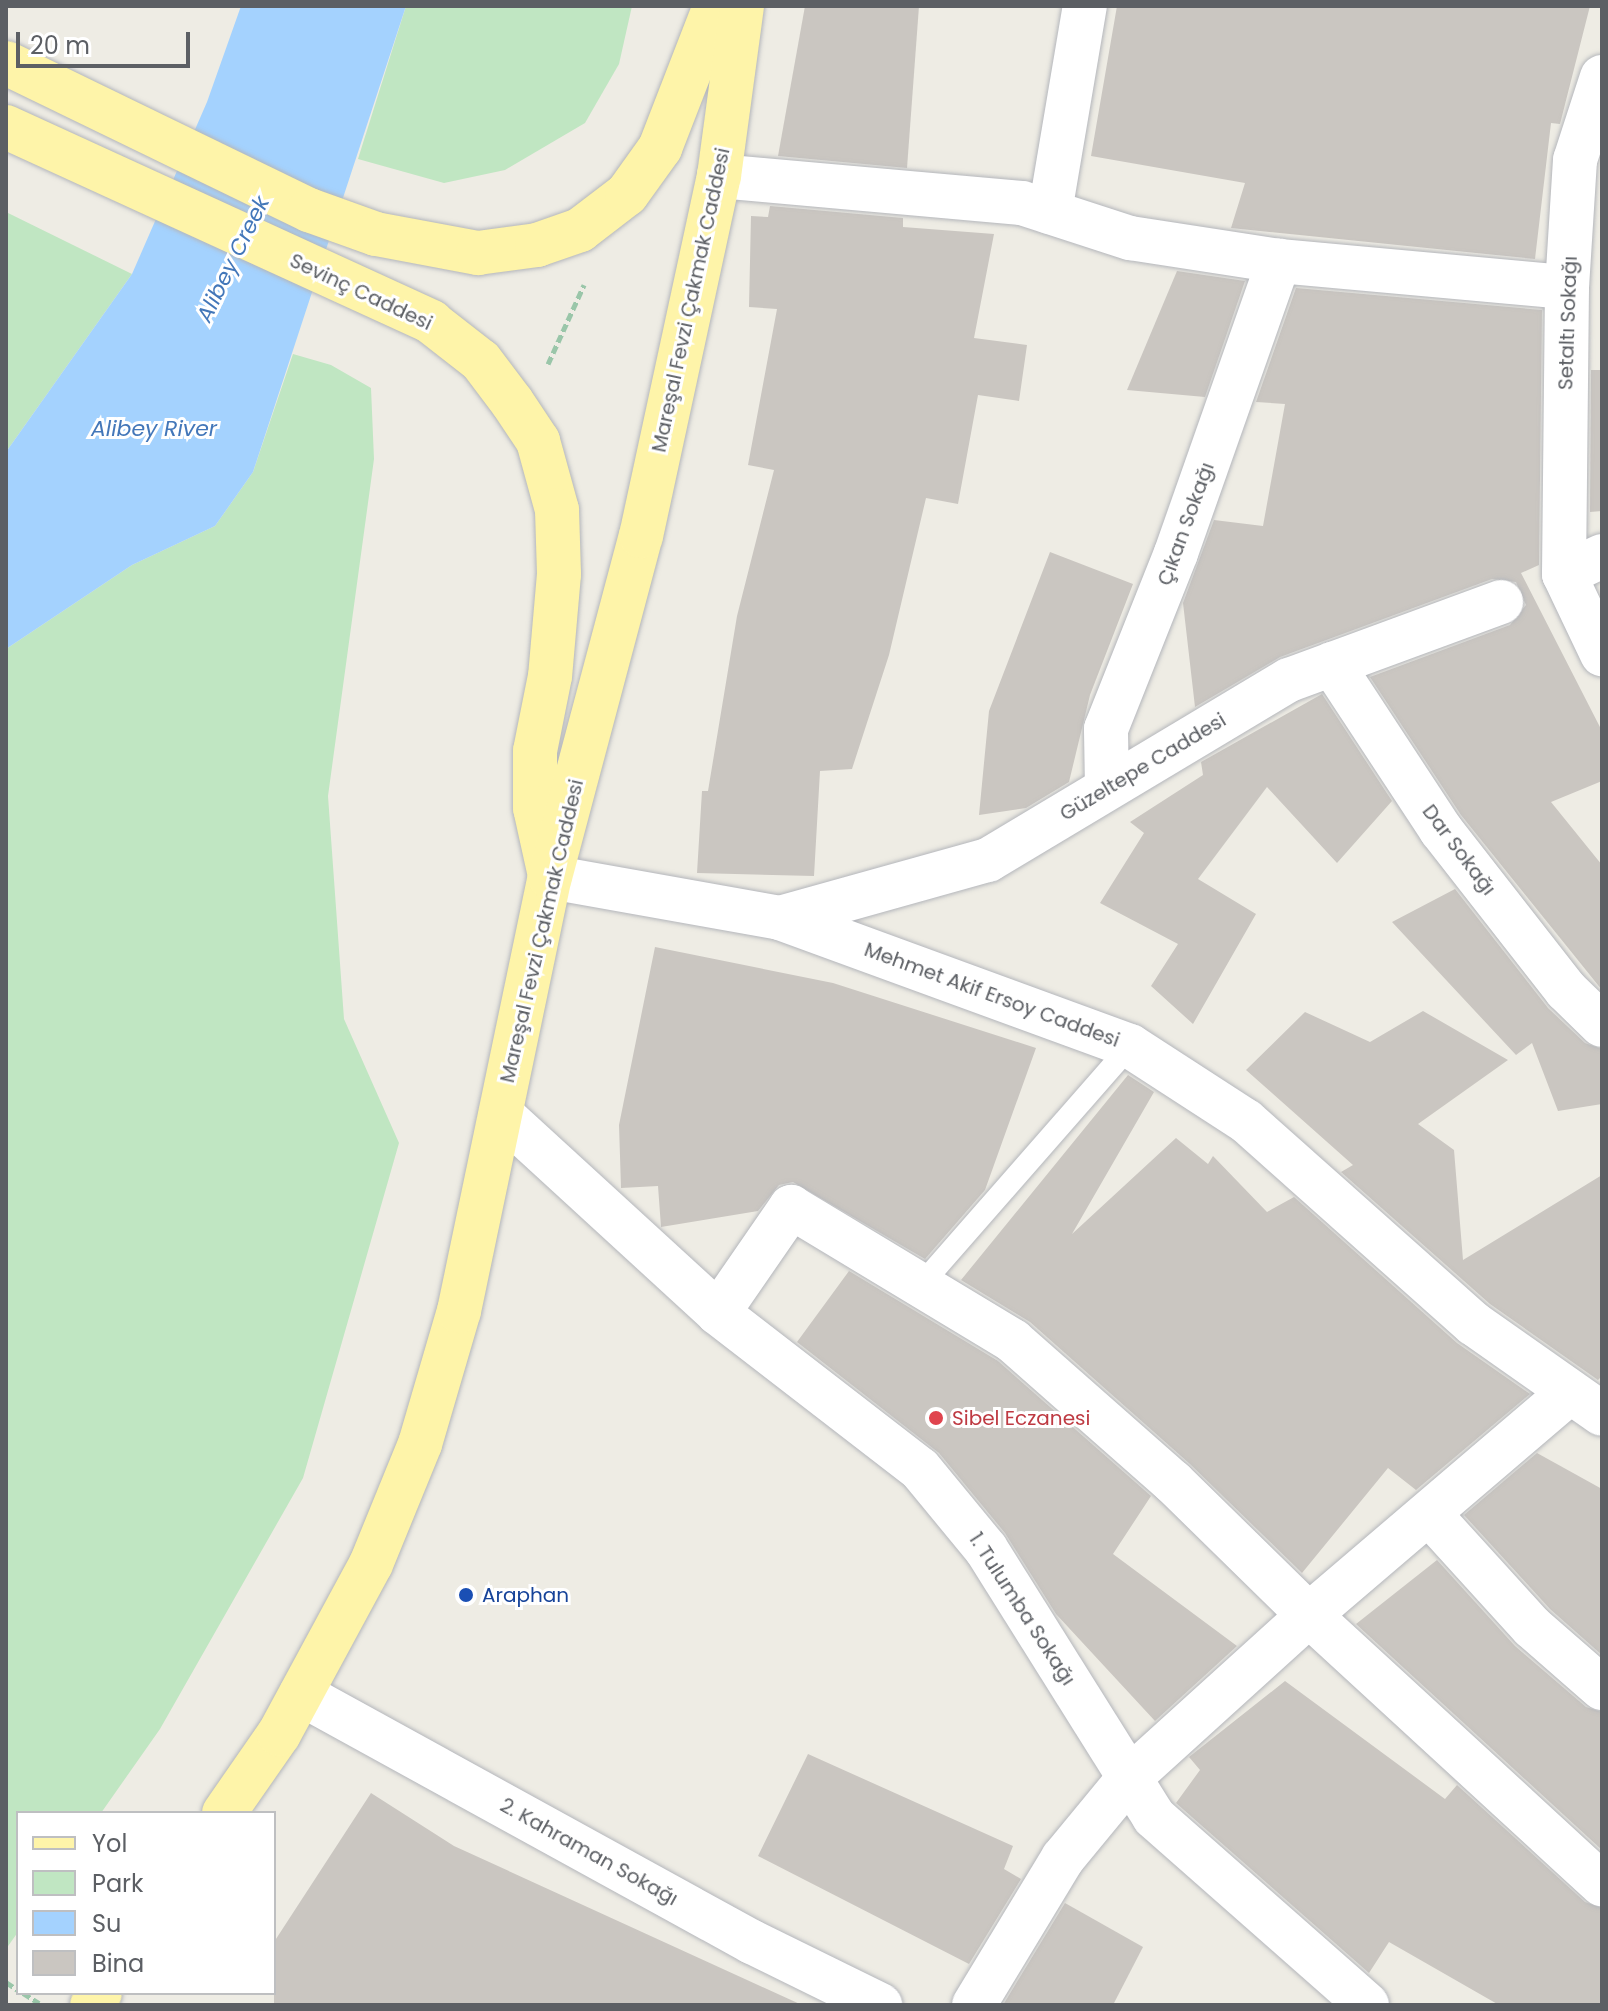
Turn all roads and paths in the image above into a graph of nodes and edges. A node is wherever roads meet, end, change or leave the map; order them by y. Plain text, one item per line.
1 (715, 6) edge
2 (742, 6) edge
3 (1085, 6) edge
4 (6, 63) edge
5 (1602, 77) edge
6 (6, 127) edge
7 (719, 176) junction
8 (1050, 212) junction
9 (1279, 261) junction
10 (589, 274) dead end
11 (1567, 287) junction
12 (545, 371) dead end
13 (1583, 565) edge
14 (1501, 602) dead end
15 (1602, 654) edge
16 (1332, 664) junction
17 (1107, 788) junction
18 (550, 877) junction
19 (780, 918) junction
20 (1602, 1025) edge
21 (1130, 1046) junction
22 (501, 1114) junction
23 (920, 1286) junction
24 (718, 1313) junction
25 (1586, 1403) edge
26 (1431, 1516) junction
27 (1309, 1615) junction
28 (1602, 1688) edge
29 (301, 1694) junction
30 (1129, 1778) junction
31 (225, 1811) edge
32 (1602, 1884) edge
33 (880, 2005) edge
34 (974, 2005) edge
35 (1367, 2005) edge

1 - 4 main road
2 - 7 main road, Mareşal Fevzi Çakmak Caddesi
3 - 8 street
5 - 11 street, Setaltı Sokağı
6 - 18 main road, Sevinç Caddesi
7 - 8 street
7 - 18 main road, Mareşal Fevzi Çakmak Caddesi
8 - 9 street
9 - 11 street
9 - 17 street, Çıkan Sokağı
10 - 12 path
11 - 13 street, Setaltı Sokağı
13 - 15 street
14 - 16 street, Güzeltepe Caddesi
16 - 17 street, Güzeltepe Caddesi
16 - 20 street, Dar Sokağı
17 - 19 street, Güzeltepe Caddesi
18 - 19 street, Mehmet Akif Ersoy Caddesi
18 - 22 main road, Mareşal Fevzi Çakmak Caddesi
19 - 21 street, Mehmet Akif Ersoy Caddesi
21 - 23 lane
21 - 25 street, Mehmet Akif Ersoy Caddesi
22 - 24 street, 1. Tulumba Sokağı
22 - 29 main road, Mareşal Fevzi Çakmak Caddesi
23 - 24 street
23 - 27 street
24 - 30 street, 1. Tulumba Sokağı
25 - 26 street
26 - 27 street
26 - 28 street
27 - 30 street
27 - 32 street
29 - 31 main road, Mareşal Fevzi Çakmak Caddesi
29 - 33 street, 2. Kahraman Sokağı
30 - 34 street
30 - 35 street, 1. Tulumba Sokağı

